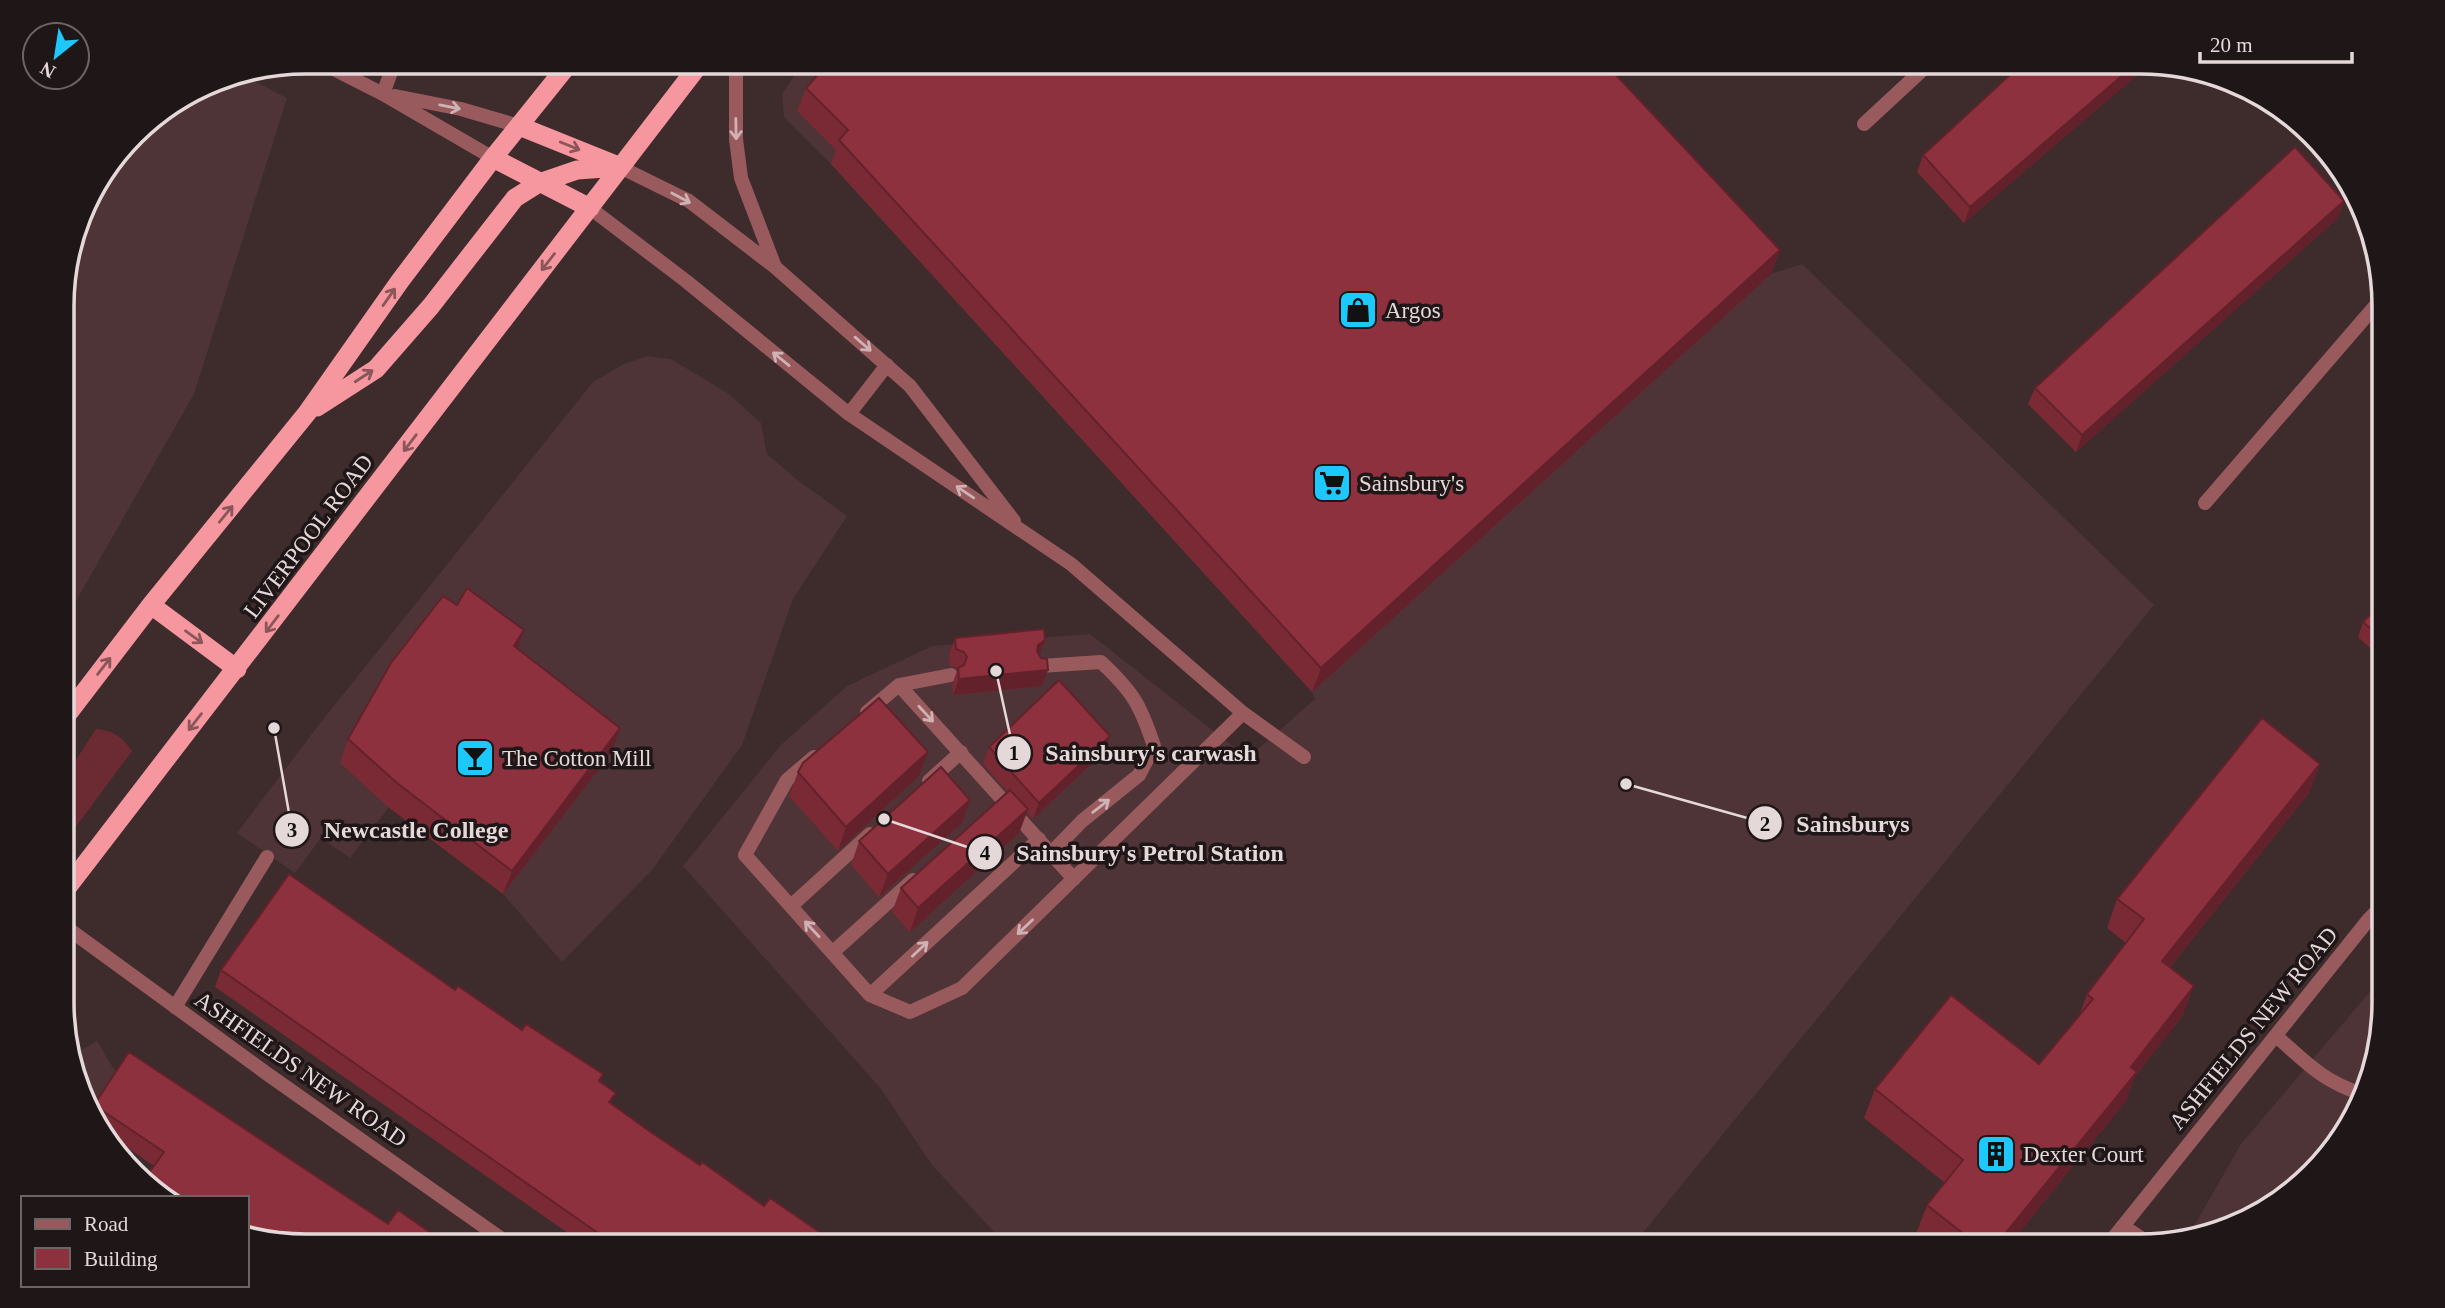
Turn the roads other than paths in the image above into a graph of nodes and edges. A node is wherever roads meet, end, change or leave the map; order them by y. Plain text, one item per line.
1 (344, 74) edge
2 (390, 74) edge
3 (561, 74) edge
4 (692, 74) edge
5 (736, 74) edge
6 (1918, 74) edge
7 (383, 94) junction
8 (1864, 124) dead end
9 (519, 126) junction
10 (493, 158) junction
11 (620, 167) junction
12 (539, 183) junction
13 (590, 208) junction
14 (775, 267) junction
15 (2372, 310) edge
16 (887, 365) junction
17 (307, 413) junction
18 (849, 414) junction
19 (2206, 502) dead end
20 (1021, 530) junction
21 (151, 605) junction
22 (1040, 666) edge
23 (237, 668) junction
24 (951, 676) dead end
25 (899, 685) junction
26 (74, 706) edge
27 (1243, 713) junction
28 (858, 720) edge
29 (827, 746) edge
30 (961, 752) junction
31 (1304, 757) dead end
32 (921, 789) edge
33 (881, 825) edge
34 (1039, 839) junction
35 (1051, 853) junction
36 (267, 857) dead end
37 (922, 871) edge
38 (74, 878) edge
39 (1074, 879) junction
40 (791, 906) junction
41 (2372, 916) edge
42 (74, 933) edge
43 (833, 952) junction
44 (870, 995) junction
45 (175, 1007) junction
46 (2276, 1035) junction
47 (2353, 1091) edge
48 (2123, 1226) junction
49 (495, 1234) edge
50 (2117, 1234) edge
51 (2135, 1234) edge

1 - 7 street
2 - 7 street
3 - 9 highway
4 - 11 highway, LIVERPOOL ROAD
5 -> 14 street
6 - 8 street
7 -> 9 street
7 - 10 street
9 - 10 highway
9 -> 11 highway
10 - 12 highway
17 -> 10 highway
11 - 12 highway
11 - 13 highway, LIVERPOOL ROAD
11 -> 14 street
12 - 13 highway
17 -> 12 highway
18 -> 13 street
13 -> 23 highway, LIVERPOOL ROAD
14 -> 16 street
15 - 19 street
16 - 18 street
16 - 20 street
21 -> 17 highway
20 -> 18 street
20 - 27 street
21 -> 23 highway
26 -> 21 highway
35 -> 22 street
23 -> 38 highway, LIVERPOOL ROAD
24 - 25 street
25 - 28 street
25 -> 30 street
27 - 31 street
27 - 39 street
29 - 40 street
30 - 32 street
30 - 34 street
33 - 40 street
34 - 35 street
44 -> 34 street
35 - 39 street
36 - 45 street
37 - 43 street
39 -> 44 street
43 -> 40 street
41 - 46 street, ASHFIELDS NEW ROAD
42 - 45 street, ASHFIELDS NEW ROAD
43 - 44 street
45 - 49 street, ASHFIELDS NEW ROAD
46 - 47 street
46 - 48 street, ASHFIELDS NEW ROAD
48 - 50 street, ASHFIELDS NEW ROAD
48 - 51 street

